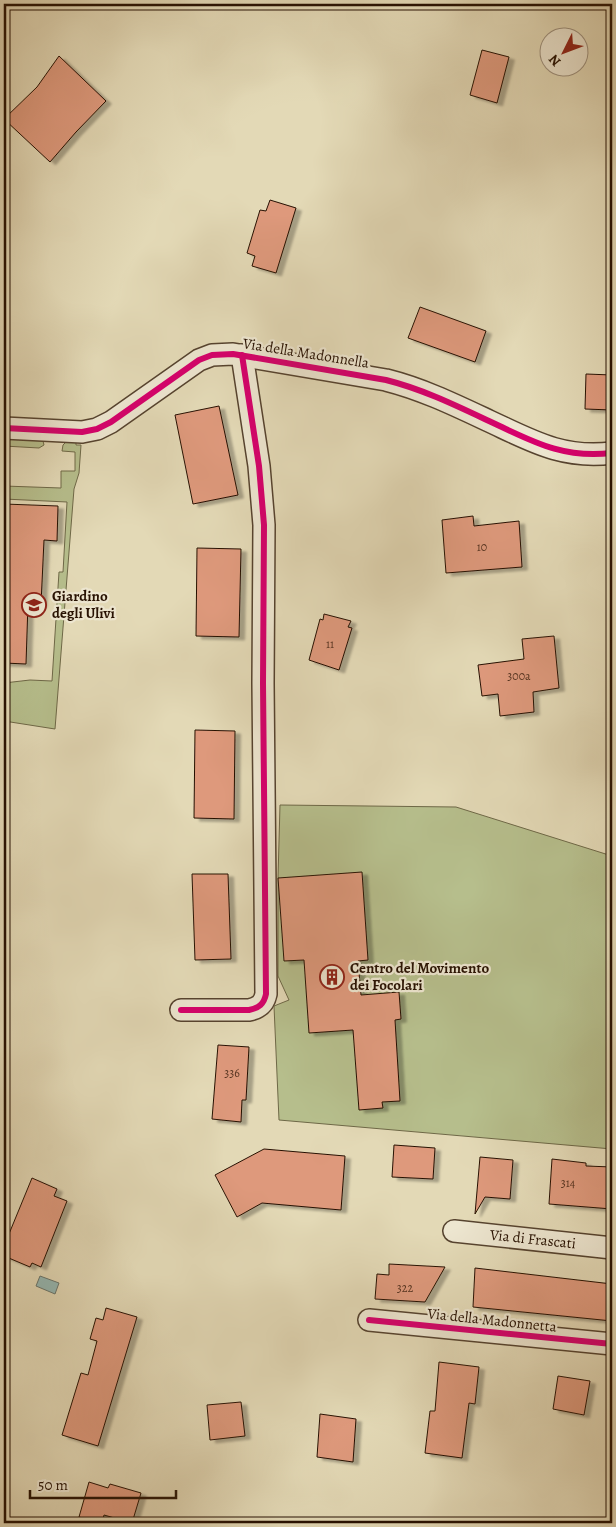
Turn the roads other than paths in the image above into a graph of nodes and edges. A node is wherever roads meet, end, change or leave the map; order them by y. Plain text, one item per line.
1 (242, 355) junction
2 (4, 428) edge
3 (612, 454) edge
4 (181, 1010) dead end
5 (454, 1231) dead end
6 (612, 1248) edge
7 (368, 1320) dead end
8 (612, 1344) edge

1 - 2 street, Via della Madonnella
1 - 3 street, Via della Madonnella
1 - 4 street
5 - 6 street, Via di Frascati
7 - 8 street, Via della Madonnetta

